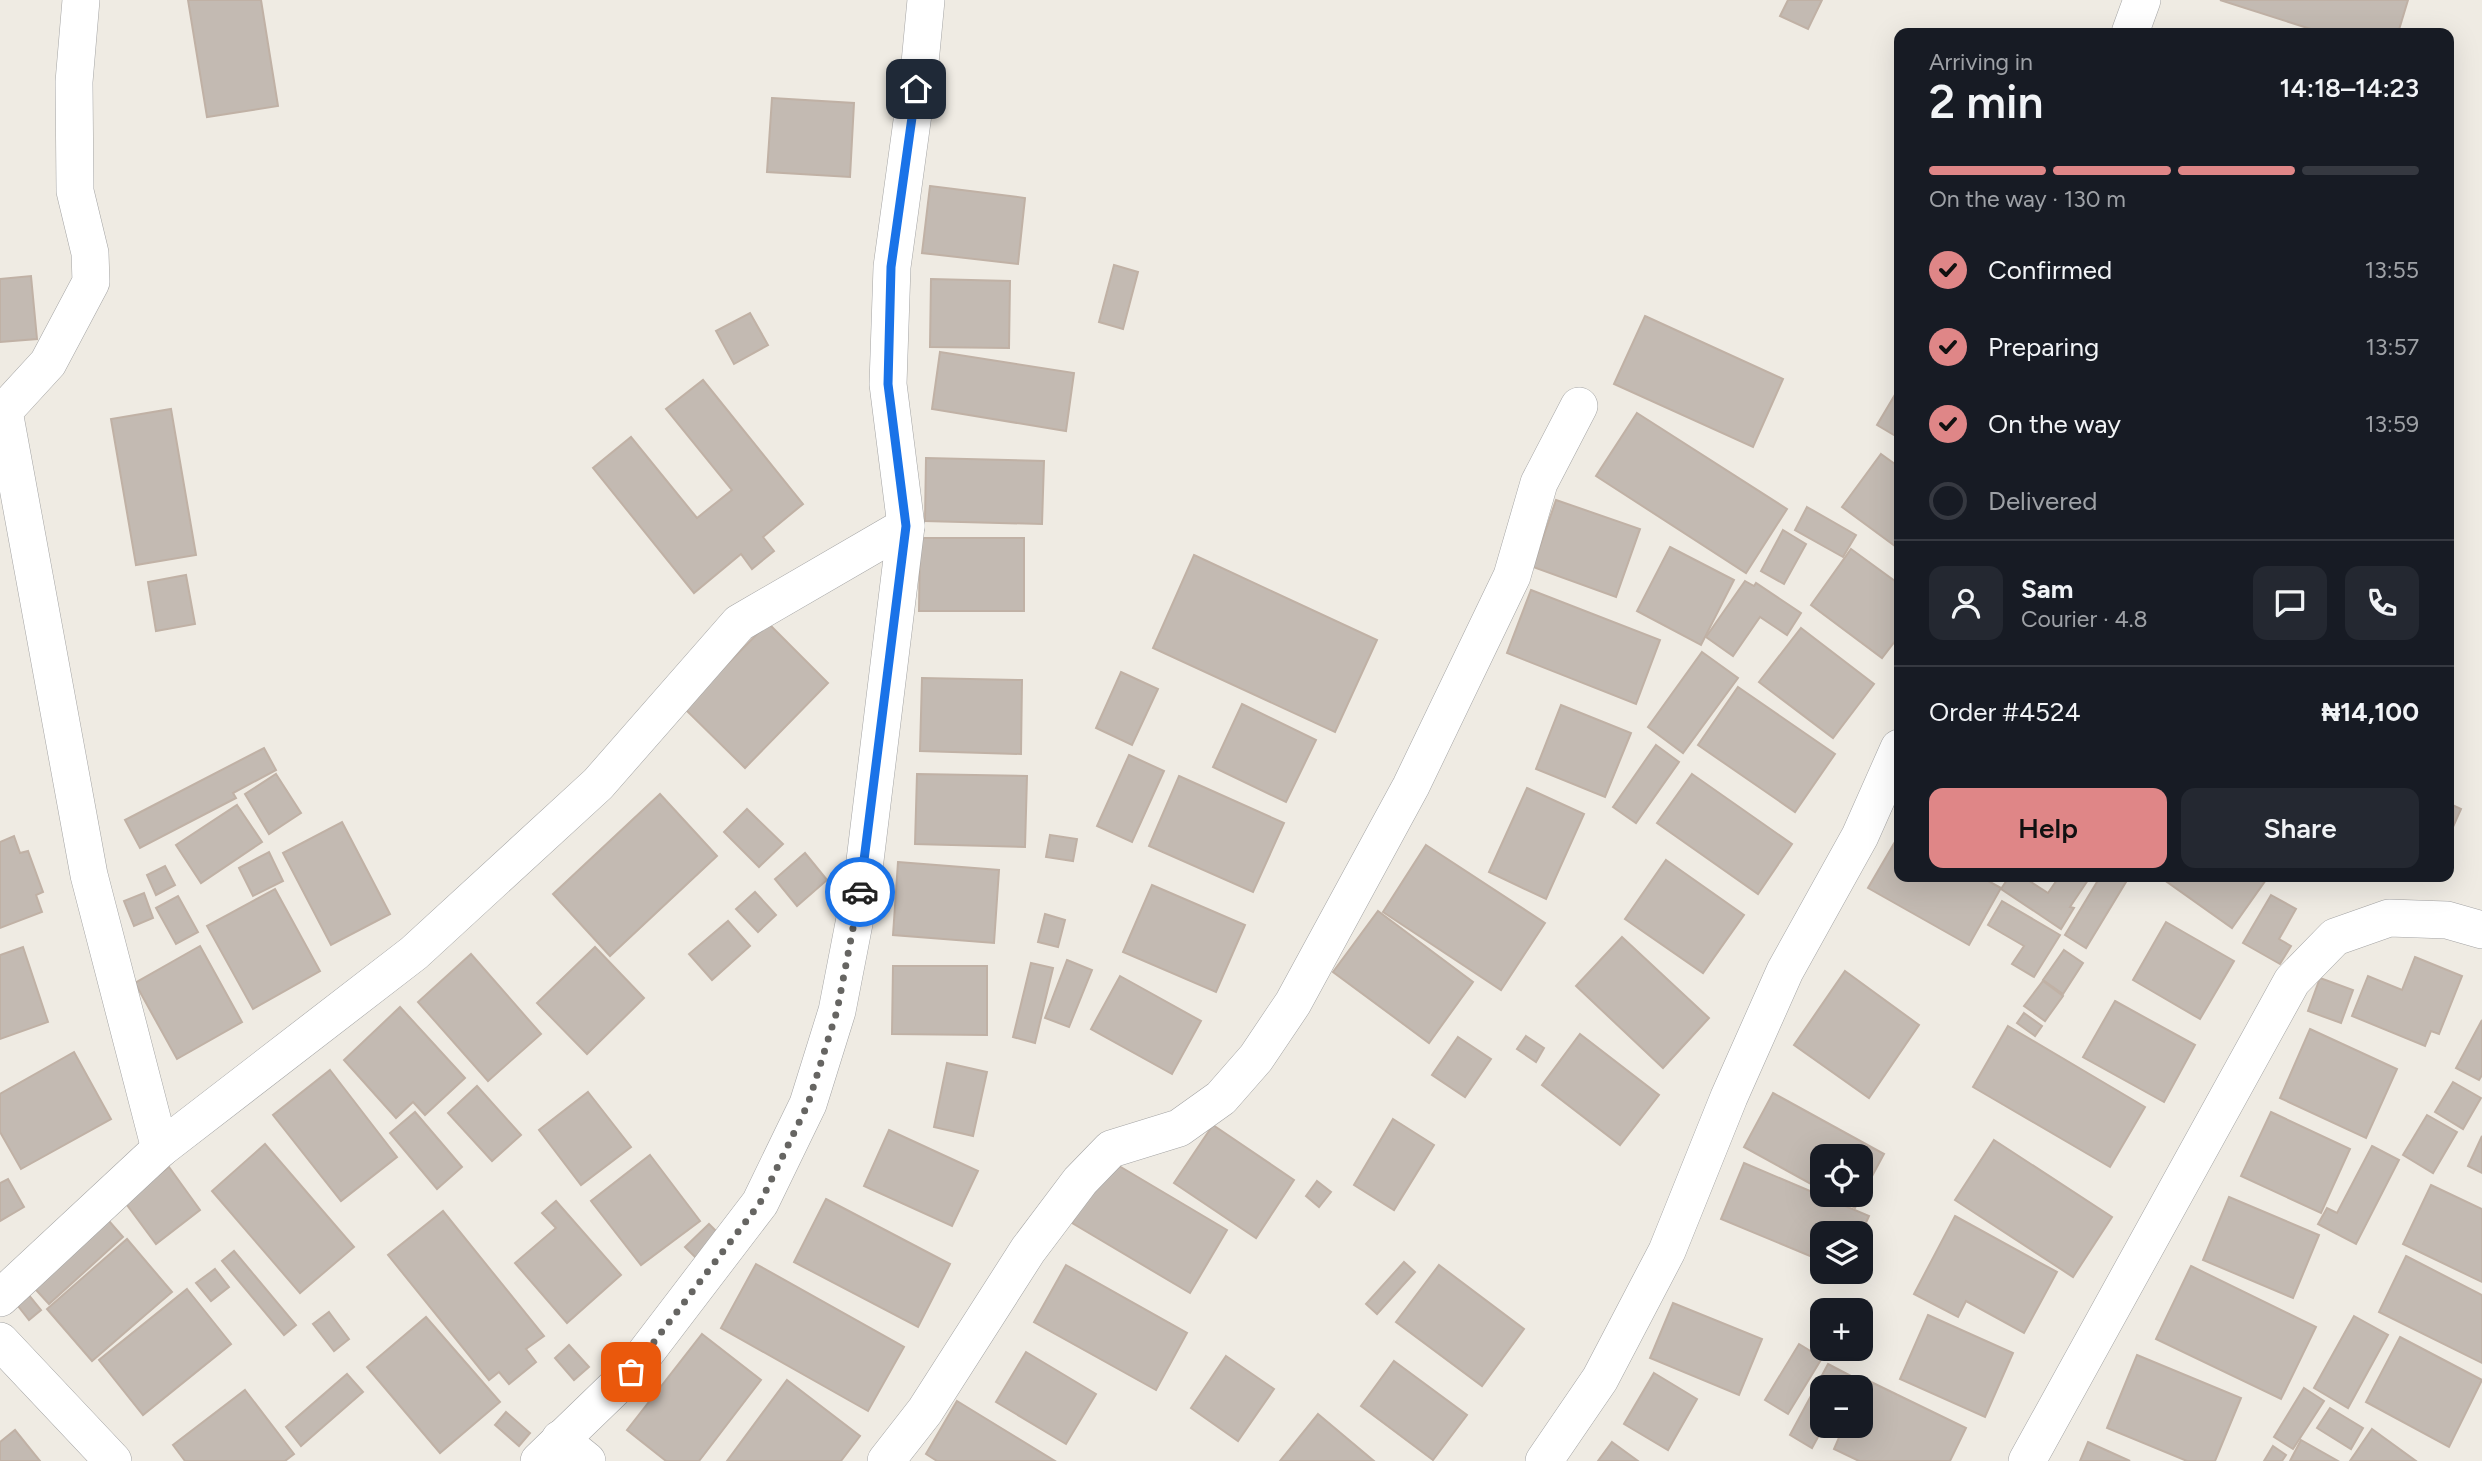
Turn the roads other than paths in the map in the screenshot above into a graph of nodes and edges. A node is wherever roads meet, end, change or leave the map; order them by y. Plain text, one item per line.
1 (81, 0) edge
2 (926, 0) edge
3 (2142, 0) edge
4 (2132, 28) edge
5 (1579, 406) dead end
6 (906, 526) junction
7 (1894, 759) edge
8 (2482, 930) edge
9 (160, 1149) junction
10 (0, 1298) edge
11 (0, 1340) edge
12 (562, 1454) edge
13 (113, 1461) edge
14 (886, 1461) edge
15 (1544, 1461) edge
16 (2027, 1461) edge

1 - 9 street
2 - 6 street
3 - 4 street
5 - 14 street
6 - 9 street
6 - 12 street
7 - 15 street
8 - 16 street
9 - 10 street
11 - 13 street

